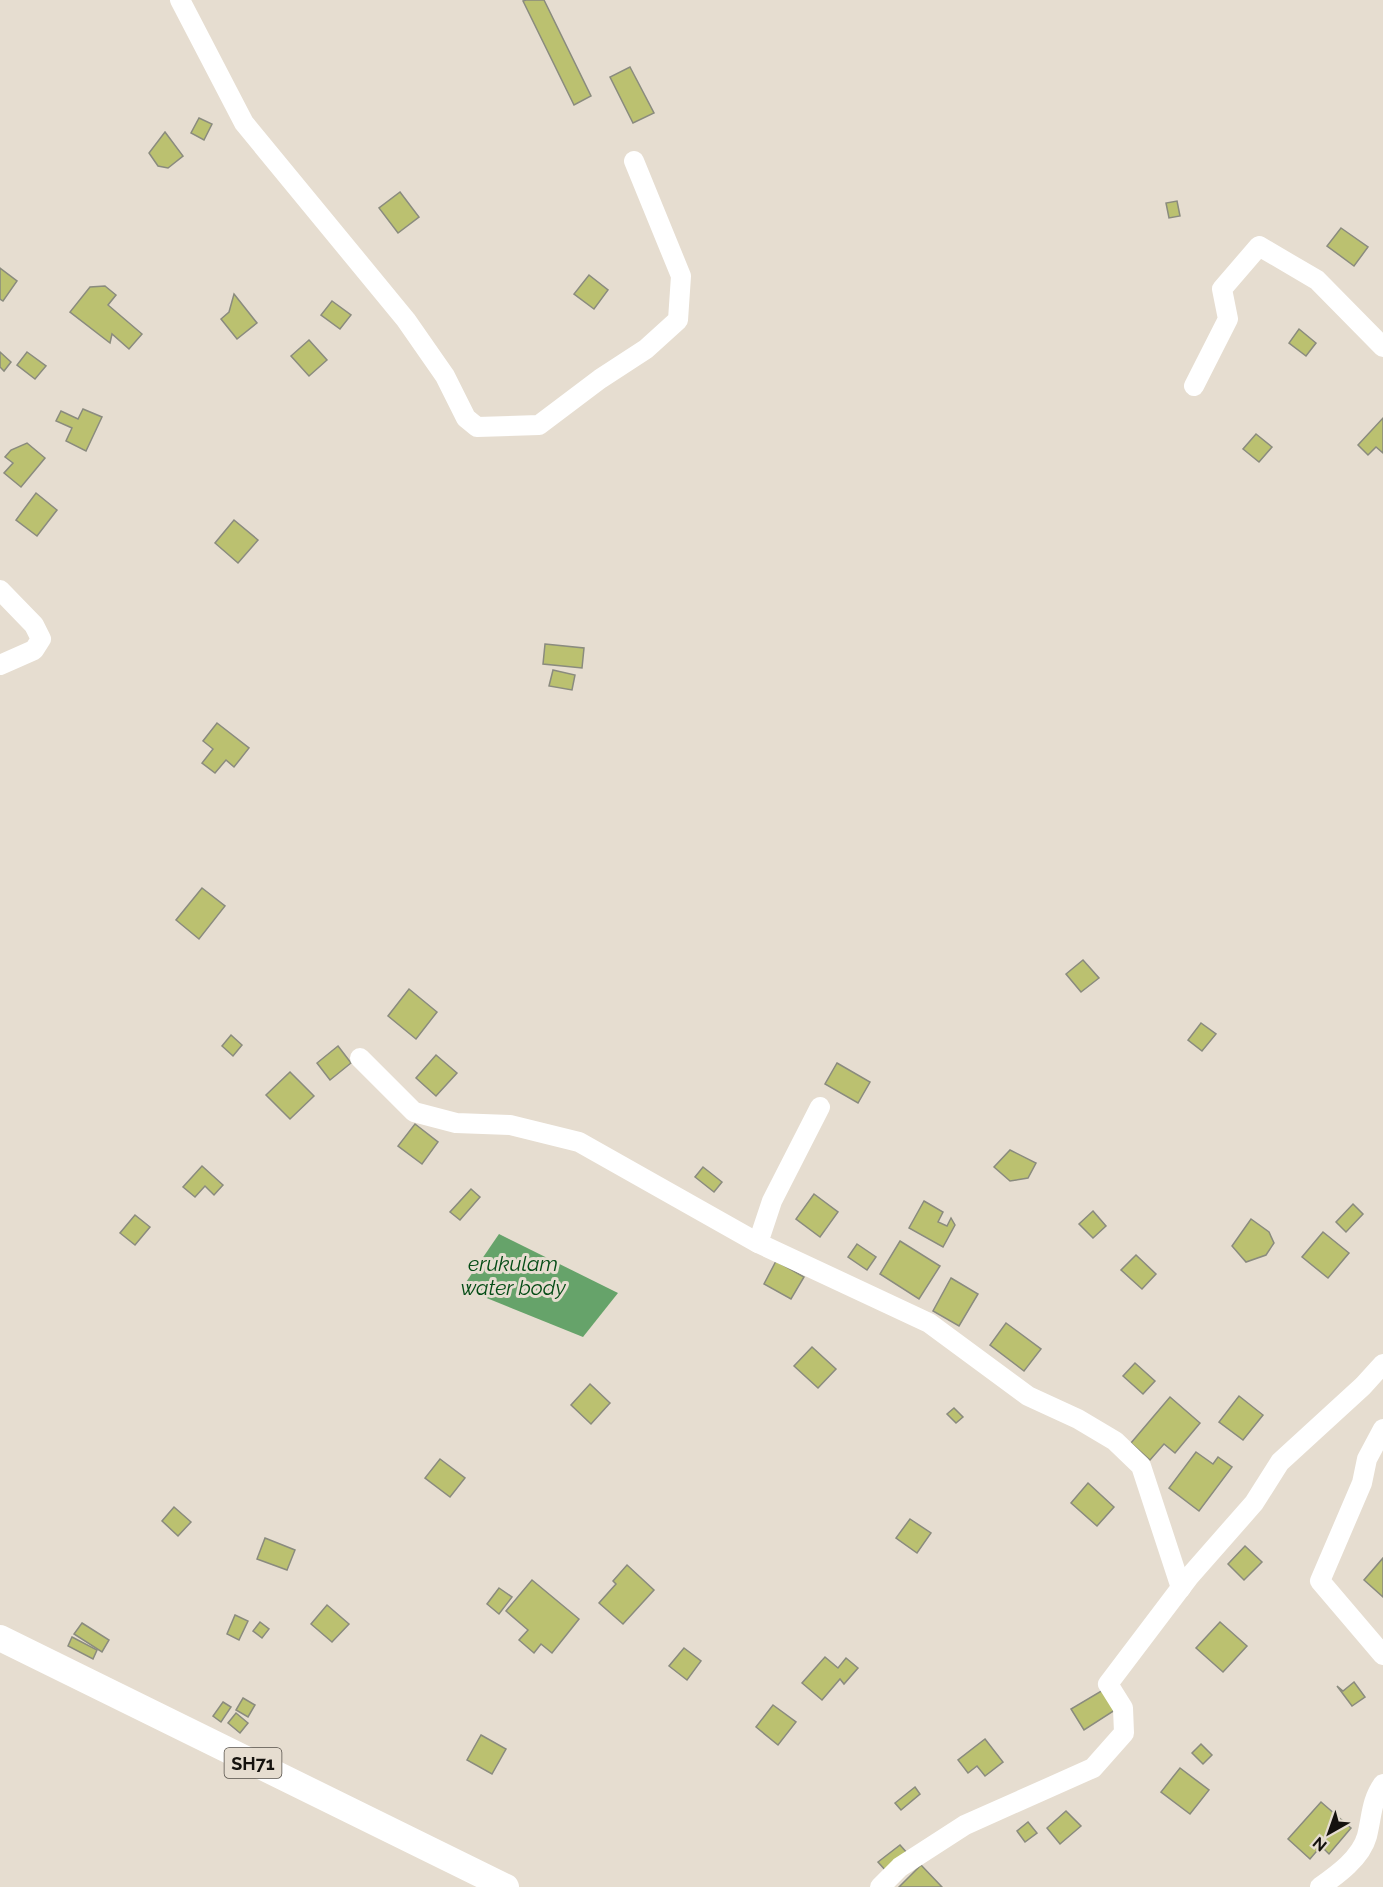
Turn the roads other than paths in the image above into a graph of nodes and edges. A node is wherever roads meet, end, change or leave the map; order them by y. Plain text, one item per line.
1 (180, 0) edge
2 (634, 161) dead end
3 (1383, 347) edge
4 (1194, 386) dead end
5 (0, 590) edge
6 (0, 665) edge
7 (360, 1058) dead end
8 (820, 1107) dead end
9 (758, 1243) junction
10 (1383, 1364) edge
11 (1383, 1430) edge
12 (1181, 1588) junction
13 (0, 1638) edge
14 (1383, 1655) edge
15 (1383, 1784) edge
16 (506, 1887) edge
17 (880, 1887) edge
18 (1320, 1887) edge

1 - 2 street
3 - 4 street
5 - 6 street
7 - 9 street
8 - 9 street
9 - 12 street
10 - 12 street
11 - 14 street
12 - 17 street
13 - 16 main road, SH71
15 - 18 street

